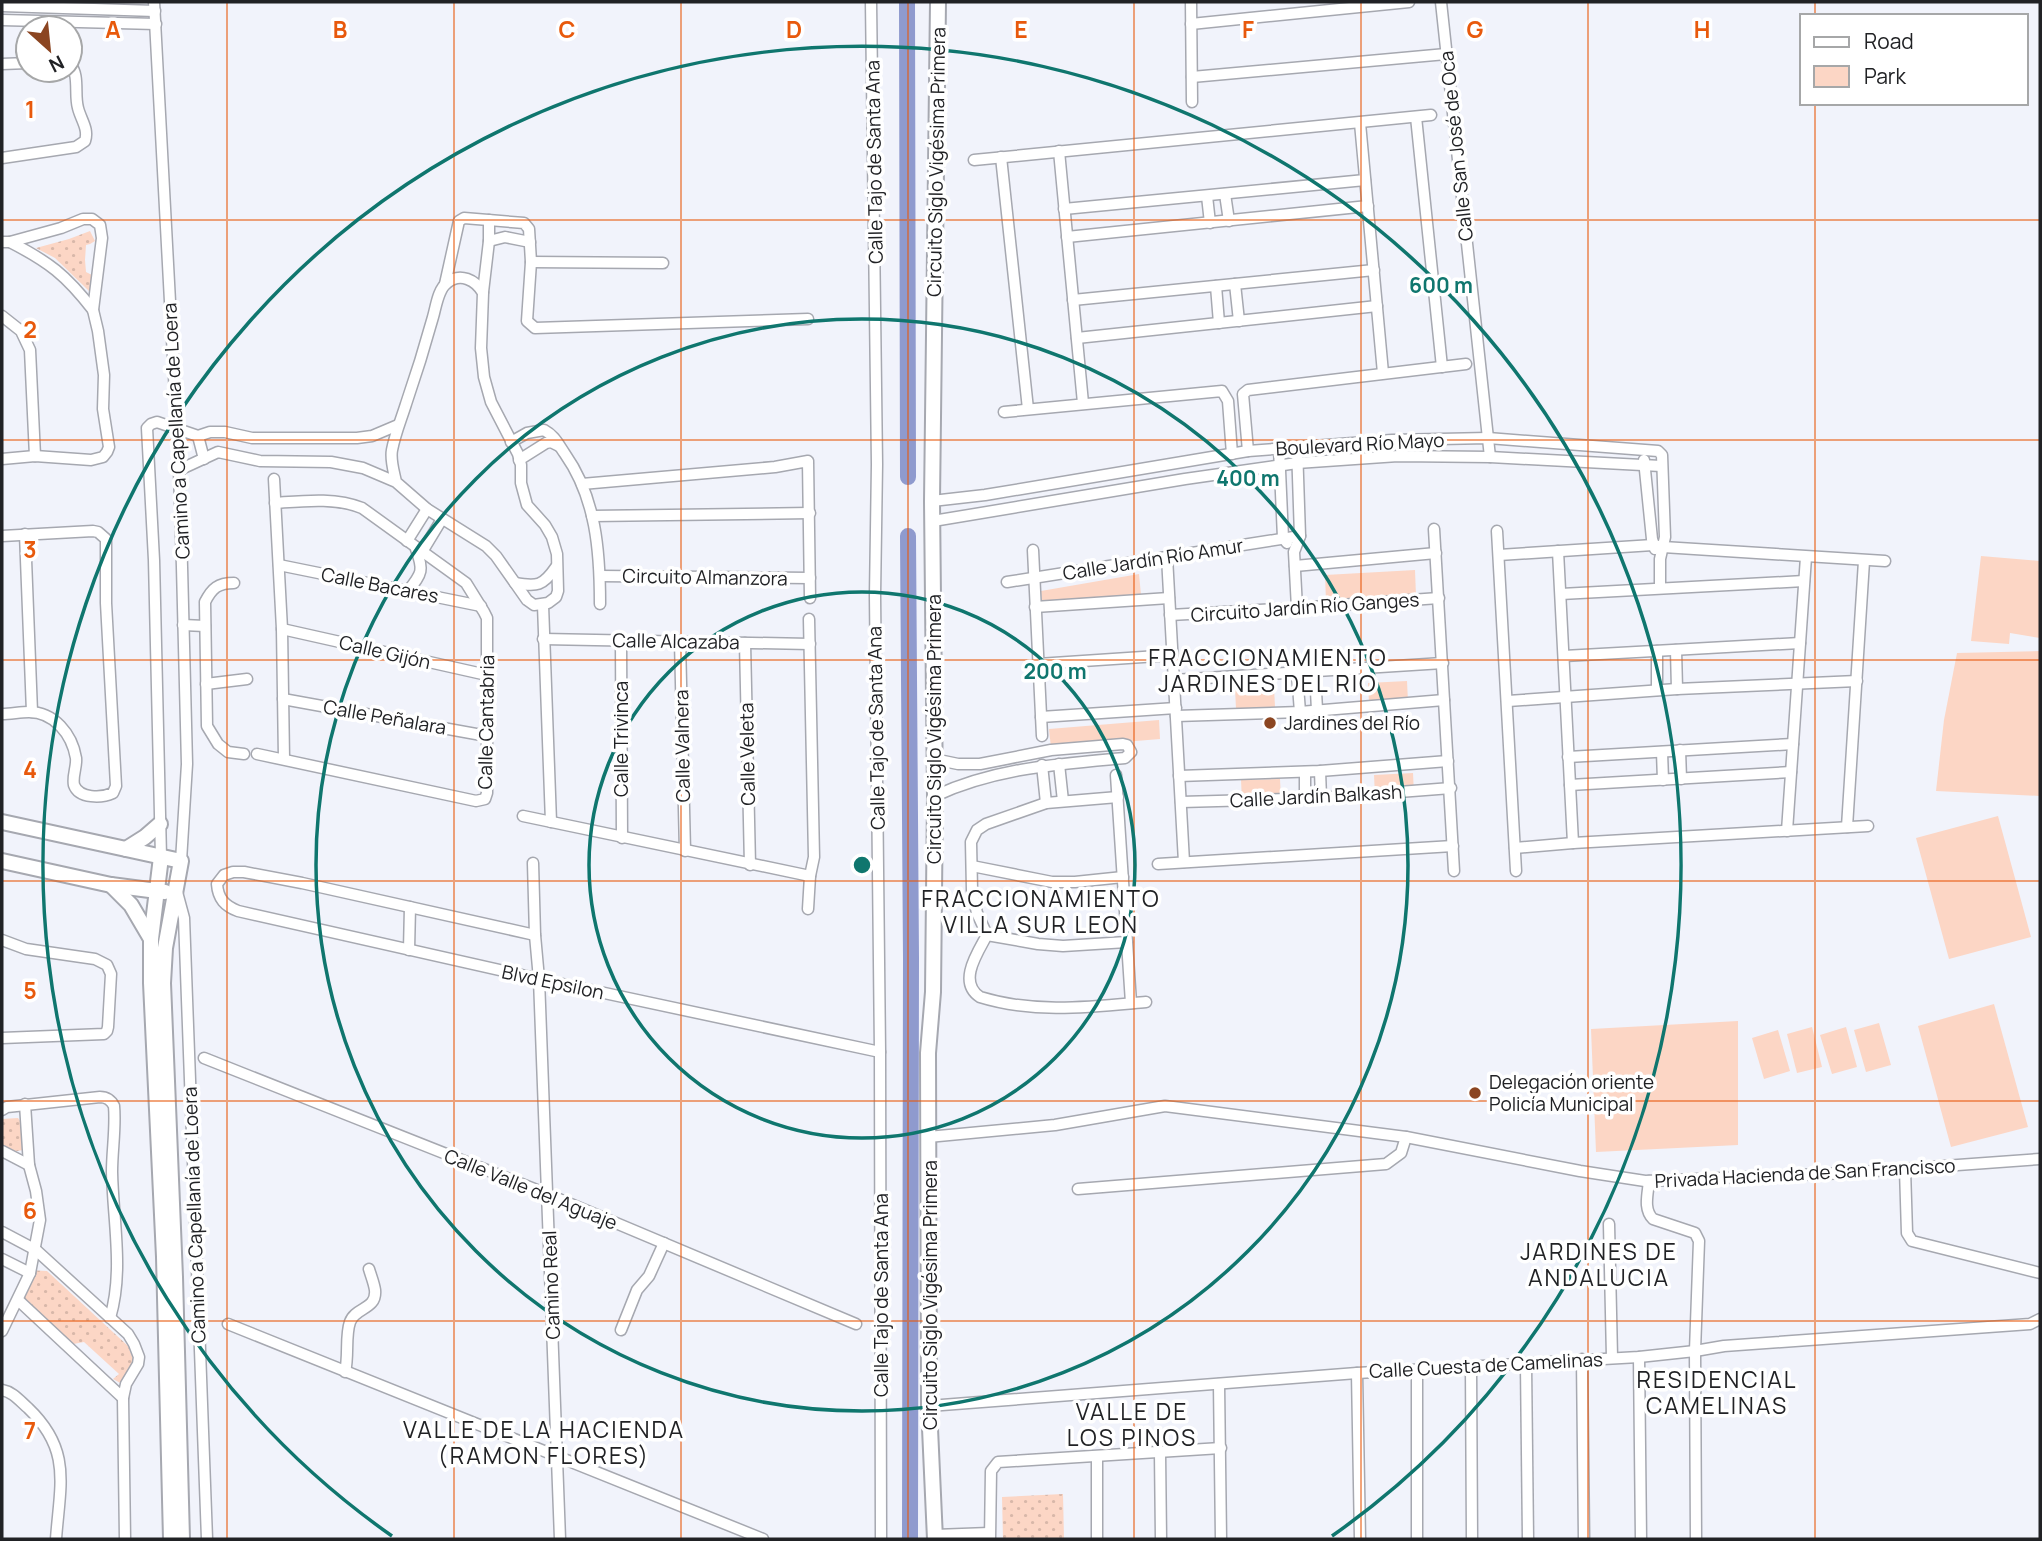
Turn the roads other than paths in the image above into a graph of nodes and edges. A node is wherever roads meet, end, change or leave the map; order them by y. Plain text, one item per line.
1 (871, 2) edge
2 (938, 2) edge
3 (1191, 2) edge
4 (1409, 2) edge
5 (1441, 2) edge
6 (2, 6) edge
7 (154, 6) edge
8 (2, 20) edge
9 (156, 24) junction
10 (1191, 24) junction
11 (1446, 54) junction
12 (1192, 77) junction
13 (76, 84) edge
14 (1192, 102) dead end
15 (1431, 115) dead end
16 (1416, 117) junction
17 (1360, 123) junction
18 (1059, 151) junction
19 (1001, 157) junction
20 (2, 158) edge
21 (974, 160) dead end
22 (1365, 180) junction
23 (1225, 194) junction
24 (1207, 196) junction
25 (1368, 206) junction
26 (1065, 209) junction
27 (489, 220) junction
28 (1228, 221) junction
29 (1210, 223) junction
30 (1067, 237) junction
31 (489, 241) junction
32 (6, 242) edge
33 (530, 242) junction
34 (531, 262) junction
35 (663, 263) dead end
36 (1374, 270) junction
37 (445, 284) junction
38 (1235, 284) junction
39 (1216, 286) junction
40 (483, 293) junction
41 (1073, 300) junction
42 (1377, 306) junction
43 (93, 310) junction
44 (2, 316) edge
45 (808, 319) dead end
46 (1239, 321) junction
47 (1219, 323) junction
48 (1077, 338) junction
49 (1466, 364) dead end
50 (1442, 367) junction
51 (1383, 373) junction
52 (1083, 404) junction
53 (1028, 409) junction
54 (1004, 412) dead end
55 (398, 425) junction
56 (176, 427) junction
57 (198, 436) junction
58 (1488, 438) junction
59 (511, 442) junction
60 (560, 446) junction
61 (1297, 447) junction
62 (1279, 448) junction
63 (1644, 449) junction
64 (1248, 451) junction
65 (1232, 454) junction
66 (35, 456) junction
67 (1490, 457) junction
68 (2, 459) edge
69 (204, 459) junction
70 (519, 460) junction
71 (1661, 461) junction
72 (1297, 463) junction
73 (1280, 465) junction
74 (1644, 465) junction
75 (179, 470) junction
76 (274, 479) dead end
77 (396, 482) junction
78 (582, 484) junction
79 (932, 501) junction
80 (275, 503) junction
81 (427, 509) junction
82 (810, 513) junction
83 (592, 516) junction
84 (442, 519) junction
85 (933, 521) junction
86 (1434, 529) dead end
87 (1497, 531) dead end
88 (25, 534) junction
89 (2, 536) edge
90 (1300, 536) junction
91 (1283, 538) junction
92 (1658, 546) junction
93 (415, 547) junction
94 (1033, 550) dead end
95 (1558, 551) junction
96 (1294, 552) junction
97 (1436, 553) junction
98 (1499, 555) junction
99 (1806, 556) junction
100 (1167, 557) junction
101 (1864, 561) junction
102 (1885, 561) dead end
103 (279, 565) junction
104 (557, 566) junction
105 (1295, 566) junction
106 (600, 576) junction
107 (810, 578) junction
108 (1035, 578) junction
109 (1804, 581) junction
110 (1007, 582) dead end
111 (234, 583) dead end
112 (514, 583) junction
113 (1660, 587) junction
114 (408, 591) junction
115 (1561, 594) junction
116 (810, 598) dead end
117 (1169, 598) junction
118 (1439, 598) junction
119 (600, 604) dead end
120 (543, 605) junction
121 (481, 606) junction
122 (1035, 607) junction
123 (1297, 608) junction
124 (1170, 615) junction
125 (809, 619) dead end
126 (183, 625) junction
127 (205, 626) junction
128 (282, 629) junction
129 (543, 639) junction
130 (621, 640) junction
131 (680, 642) junction
132 (745, 643) junction
133 (1800, 643) junction
134 (810, 644) junction
135 (1675, 650) junction
136 (1657, 651) junction
137 (1172, 655) junction
138 (1564, 656) junction
139 (1443, 663) junction
140 (1038, 664) junction
141 (1315, 672) junction
142 (1297, 673) junction
143 (487, 675) junction
144 (247, 679) dead end
145 (1174, 680) junction
146 (1857, 681) junction
147 (1798, 683) junction
148 (206, 684) junction
149 (1677, 689) junction
150 (1657, 690) junction
151 (1567, 697) junction
152 (284, 699) junction
153 (1444, 700) junction
154 (1508, 701) junction
155 (1317, 710) junction
156 (32, 712) junction
157 (1176, 712) junction
158 (1300, 712) junction
159 (2, 715) edge
160 (1041, 717) junction
161 (488, 736) junction
162 (1042, 736) dead end
163 (1793, 744) junction
164 (1680, 750) junction
165 (1662, 752) junction
166 (244, 754) dead end
167 (257, 754) dead end
168 (1568, 757) junction
169 (284, 759) junction
170 (934, 760) junction
171 (1448, 761) junction
172 (980, 764) junction
173 (1059, 764) junction
174 (1042, 765) junction
175 (1320, 771) junction
176 (1304, 772) junction
177 (1791, 772) junction
178 (1116, 775) dead end
179 (1180, 776) junction
180 (983, 777) junction
181 (1663, 779) junction
182 (1681, 779) junction
183 (1570, 785) junction
184 (1451, 788) junction
185 (935, 796) junction
186 (1118, 797) junction
187 (1305, 798) junction
188 (1321, 798) junction
189 (1063, 801) junction
190 (1181, 802) junction
191 (1046, 803) junction
192 (523, 816) dead end
193 (2, 821) edge
194 (551, 822) junction
195 (160, 824) junction
196 (1868, 826) dead end
197 (1847, 827) junction
198 (1787, 831) junction
199 (622, 838) junction
200 (1573, 843) junction
201 (1454, 846) junction
202 (1515, 848) junction
203 (126, 849) junction
204 (685, 851) junction
205 (161, 857) junction
206 (2, 861) edge
207 (181, 861) junction
208 (1184, 862) junction
209 (533, 863) dead end
210 (1158, 864) dead end
211 (750, 865) junction
212 (972, 866) junction
213 (1454, 871) dead end
214 (1516, 871) dead end
215 (810, 876) junction
216 (1123, 877) junction
217 (111, 885) junction
218 (156, 891) junction
219 (177, 892) junction
220 (410, 907) junction
221 (808, 909) dead end
222 (535, 935) junction
223 (987, 935) junction
224 (151, 939) junction
225 (2, 940) edge
226 (1127, 942) junction
227 (408, 950) junction
228 (539, 979) junction
229 (1146, 1002) dead end
230 (1131, 1003) junction
231 (2, 1038) edge
232 (880, 1052) junction
233 (204, 1058) dead end
234 (25, 1104) junction
235 (2, 1110) edge
236 (928, 1137) junction
237 (1406, 1137) junction
238 (2, 1151) edge
239 (2040, 1160) edge
240 (29, 1165) junction
241 (1905, 1169) junction
242 (1649, 1181) junction
243 (1078, 1189) dead end
244 (548, 1194) junction
245 (1609, 1224) dead end
246 (2, 1232) edge
247 (664, 1243) junction
248 (36, 1250) junction
249 (2, 1259) edge
250 (369, 1269) dead end
251 (30, 1273) junction
252 (2040, 1273) edge
253 (18, 1300) junction
254 (110, 1318) junction
255 (2040, 1319) edge
256 (228, 1324) dead end
257 (856, 1324) dead end
258 (621, 1330) dead end
259 (2, 1331) edge
260 (1695, 1352) junction
261 (1612, 1357) junction
262 (1639, 1357) junction
263 (1582, 1360) junction
264 (1526, 1365) junction
265 (1471, 1368) junction
266 (1417, 1370) junction
267 (345, 1372) junction
268 (1357, 1373) junction
269 (1219, 1384) junction
270 (2, 1390) edge
271 (123, 1398) junction
272 (929, 1406) junction
273 (1221, 1448) junction
274 (1160, 1453) junction
275 (556, 1457) junction
276 (1097, 1457) junction
277 (990, 1536) edge
278 (935, 1537) edge
279 (56, 1539) edge
280 (125, 1539) edge
281 (170, 1539) edge
282 (182, 1539) edge
283 (207, 1539) edge
284 (560, 1539) edge
285 (763, 1539) edge
286 (881, 1539) edge
287 (1097, 1539) edge
288 (1161, 1539) edge
289 (1221, 1539) edge
290 (1360, 1539) edge
291 (1417, 1539) edge
292 (1472, 1539) edge
293 (1528, 1539) edge
294 (1584, 1539) edge
295 (1642, 1539) edge
296 (1696, 1539) edge

1 - 232 street, Calle Tajo de Santa Ana
2 - 79 street, Circuito Siglo Vigésima Primera
3 - 10 street
4 - 10 street
5 - 11 street, Calle San José de Oca
6 - 7 street
7 - 9 street, Camino a Capellanía de Loera
8 - 9 street
9 - 56 street, Camino a Capellanía de Loera
10 - 12 street
11 - 12 street
11 - 58 street, Calle San José de Oca
12 - 14 street
13 - 20 street
15 - 16 street
16 - 17 street
16 - 50 street
17 - 18 street
17 - 22 street
18 - 19 street
18 - 26 street
19 - 21 street
19 - 53 street
22 - 23 street
22 - 25 street
23 - 24 street
23 - 28 street
24 - 26 street
24 - 29 street
25 - 28 street
25 - 36 street
26 - 30 street
27 - 31 street
27 - 33 street
27 - 37 street
28 - 29 street
29 - 30 street
30 - 41 street
31 - 33 street
31 - 40 street
32 - 43 street
32 - 43 street
33 - 34 street
34 - 35 street
34 - 45 street
36 - 38 street
36 - 42 street
37 - 40 street
37 - 55 street
38 - 39 street
38 - 46 street
39 - 41 street
39 - 47 street
40 - 59 street
41 - 48 street
42 - 46 street
42 - 51 street
43 - 66 street
44 - 66 street
46 - 47 street
47 - 48 street
48 - 52 street
49 - 50 street
50 - 51 street
51 - 64 street
52 - 53 street
52 - 65 street
53 - 54 street
55 - 57 street
55 - 77 street
56 - 57 street
56 - 75 street, Camino a Capellanía de Loera
56 - 195 street
57 - 69 street
58 - 61 street, Boulevard Río Mayo
58 - 63 street, Boulevard Río Mayo
58 - 67 street, Calle San José de Oca
59 - 60 street, Circuito Almanzora
59 - 70 street
60 - 70 street
60 - 78 street, Circuito Almanzora
61 - 62 street, Boulevard Río Mayo
61 - 72 street
62 - 64 street, Boulevard Río Mayo
62 - 73 street
63 - 71 street, Boulevard Río Mayo
63 - 74 street
64 - 65 street, Boulevard Río Mayo
65 - 79 street, Boulevard Río Mayo
66 - 68 street
67 - 72 street, Boulevard Río Mayo
67 - 74 street, Boulevard Río Mayo
69 - 75 street
69 - 77 street
70 - 104 street
71 - 74 street, Boulevard Río Mayo
71 - 92 street
72 - 73 street, Boulevard Río Mayo
72 - 90 street
73 - 85 street, Boulevard Río Mayo
73 - 91 street
74 - 92 street
75 - 126 street, Camino a Capellanía de Loera
76 - 80 street
77 - 81 street
78 - 82 street, Circuito Almanzora
78 - 83 street, Circuito Almanzora
79 - 85 street, Circuito Siglo Vigésima Primera
80 - 93 street, Calle Cantabria
80 - 103 street
81 - 84 street
81 - 93 street
82 - 83 street
82 - 107 street, Circuito Almanzora
83 - 106 street, Circuito Almanzora
84 - 93 street
84 - 112 street
85 - 170 street, Circuito Siglo Vigésima Primera
86 - 97 street, Circuito Jardín Río Ganges
87 - 98 street
88 - 89 street
88 - 156 street
88 - 156 street
90 - 91 street, Calle Jardín Río Amur
90 - 96 street
91 - 96 street
91 - 100 street, Calle Jardín Río Amur
92 - 95 street
92 - 99 street
92 - 113 street
93 - 114 street
93 - 121 street, Calle Cantabria
94 - 108 street
95 - 98 street
95 - 115 street
96 - 105 street
97 - 105 street
97 - 118 street, Circuito Jardín Río Ganges
98 - 154 street
99 - 101 street
99 - 109 street
100 - 108 street, Calle Jardín Río Amur
100 - 117 street, Circuito Jardín Río Ganges
101 - 102 street
101 - 146 street
103 - 114 street, Calle Bacares
103 - 128 street
104 - 112 street
104 - 120 street
105 - 123 street
106 - 107 street, Circuito Almanzora
106 - 119 street, Circuito Almanzora
107 - 116 street, Circuito Almanzora
108 - 110 street, Calle Jardín Río Amur
108 - 122 street
109 - 113 street
109 - 133 street
111 - 127 street
112 - 120 street
113 - 115 street
114 - 121 street, Calle Bacares
115 - 138 street
117 - 122 street
117 - 124 street, Circuito Jardín Río Ganges
118 - 123 street, Circuito Jardín Río Ganges
118 - 139 street, Circuito Jardín Río Ganges
120 - 129 street
121 - 143 street, Calle Cantabria
122 - 140 street
123 - 124 street, Circuito Jardín Río Ganges
124 - 137 street, Circuito Jardín Río Ganges
125 - 134 street
126 - 127 street
126 - 207 street, Camino a Capellanía de Loera
127 - 148 street
128 - 143 street, Calle Gijón
128 - 152 street
129 - 130 street, Calle Alcazaba
129 - 194 street
130 - 131 street, Calle Alcazaba
130 - 199 street, Calle Trivinca
131 - 132 street, Calle Alcazaba
131 - 204 street, Calle Valnera
132 - 134 street, Calle Alcazaba
132 - 211 street, Calle Veleta
133 - 135 street
133 - 147 street
134 - 215 street
135 - 136 street
135 - 149 street
136 - 138 street
136 - 150 street
137 - 140 street
137 - 145 street, Circuito Jardín Río Ganges
138 - 151 street
139 - 141 street
139 - 153 street, Circuito Jardín Río Ganges
140 - 160 street
141 - 142 street
141 - 155 street
142 - 145 street
142 - 158 street
143 - 161 street, Calle Cantabria
144 - 148 street
145 - 157 street, Circuito Jardín Río Ganges
146 - 147 street
146 - 197 street
147 - 149 street
147 - 163 street
148 - 166 street
149 - 150 street
150 - 151 street
151 - 154 street
151 - 168 street
152 - 161 street, Calle Peñalara
152 - 169 street
153 - 155 street
153 - 171 street, Circuito Jardín Río Ganges
154 - 202 street
155 - 158 street
156 - 159 street
157 - 158 street
157 - 160 street
157 - 179 street, Circuito Jardín Río Ganges
160 - 162 street
161 - 169 street, Calle Cantabria
163 - 164 street
163 - 177 street
164 - 165 street
164 - 182 street
165 - 168 street
165 - 181 street
167 - 169 street, Calle Cantabria
168 - 183 street
170 - 172 street
170 - 185 street, Circuito Siglo Vigésima Primera
171 - 175 street, Calle Jardín Balkash
171 - 184 street, Circuito Jardín Río Ganges
172 - 173 street
172 - 180 street
173 - 174 street
173 - 189 street
174 - 180 street
174 - 191 street
175 - 176 street, Calle Jardín Balkash
175 - 188 street
176 - 179 street, Calle Jardín Balkash
176 - 187 street
177 - 182 street
177 - 198 street
178 - 186 street
179 - 190 street, Circuito Jardín Río Ganges
180 - 185 street
181 - 182 street
181 - 183 street
183 - 200 street
184 - 188 street, Calle Jardín Balkash
184 - 201 street, Circuito Jardín Río Ganges
185 - 236 street, Circuito Siglo Vigésima Primera
186 - 189 street
186 - 216 street
187 - 188 street, Calle Jardín Balkash
187 - 190 street, Calle Jardín Balkash
189 - 191 street
190 - 208 street, Circuito Jardín Río Ganges
191 - 212 street
192 - 194 street
193 - 203 street
194 - 199 street
195 - 203 street
195 - 205 street
196 - 197 street
197 - 198 street
198 - 200 street
199 - 204 street
200 - 202 street
201 - 208 street
201 - 213 street, Circuito Jardín Río Ganges
202 - 214 street
203 - 205 street
204 - 211 street
205 - 207 street
205 - 218 street
206 - 217 street
207 - 219 street
208 - 210 street
209 - 222 street, Camino Real
211 - 215 street
212 - 216 street
212 - 223 street
215 - 221 street
216 - 226 street
217 - 218 street
217 - 224 street
218 - 219 street
218 - 224 street
219 - 282 street
219 - 283 street, Camino a Capellanía de Loera
220 - 222 street
220 - 227 street
220 - 227 street, Blvd Epsilon
222 - 228 street, Camino Real
223 - 226 street
223 - 230 street
224 - 281 street
225 - 231 street
226 - 230 street
227 - 228 street, Blvd Epsilon
228 - 232 street, Blvd Epsilon
228 - 244 street, Camino Real
229 - 230 street
232 - 286 street, Calle Tajo de Santa Ana
233 - 244 street, Calle Valle del Aguaje
234 - 235 street
234 - 240 street
234 - 254 street
236 - 237 street, Privada Hacienda de San Francisco
236 - 272 street, Circuito Siglo Vigésima Primera
237 - 242 street, Privada Hacienda de San Francisco
237 - 243 street
238 - 240 street
239 - 241 street, Privada Hacienda de San Francisco
240 - 248 street
241 - 242 street, Privada Hacienda de San Francisco
241 - 252 street
242 - 260 street
244 - 247 street, Calle Valle del Aguaje
244 - 275 street, Camino Real
245 - 261 street
246 - 248 street
247 - 257 street, Calle Valle del Aguaje
247 - 258 street
248 - 251 street
248 - 254 street
249 - 251 street
250 - 267 street
251 - 253 street
253 - 259 street
253 - 271 street
254 - 271 street
255 - 260 street, Calle Cuesta de Camelinas
256 - 267 street
260 - 262 street, Calle Cuesta de Camelinas
260 - 296 street
261 - 262 street, Calle Cuesta de Camelinas
261 - 263 street, Calle Cuesta de Camelinas
262 - 295 street
263 - 264 street, Calle Cuesta de Camelinas
263 - 294 street
264 - 265 street, Calle Cuesta de Camelinas
264 - 293 street
265 - 266 street, Calle Cuesta de Camelinas
265 - 292 street
266 - 268 street, Calle Cuesta de Camelinas
266 - 291 street
267 - 275 street
268 - 269 street, Calle Cuesta de Camelinas
268 - 290 street
269 - 272 street, Calle Cuesta de Camelinas
269 - 273 street
270 - 279 street
271 - 280 street
272 - 278 street, Circuito Siglo Vigésima Primera
273 - 274 street
273 - 289 street
274 - 276 street
274 - 288 street
275 - 284 street, Camino Real
275 - 285 street
276 - 277 street
276 - 287 street
277 - 278 street

